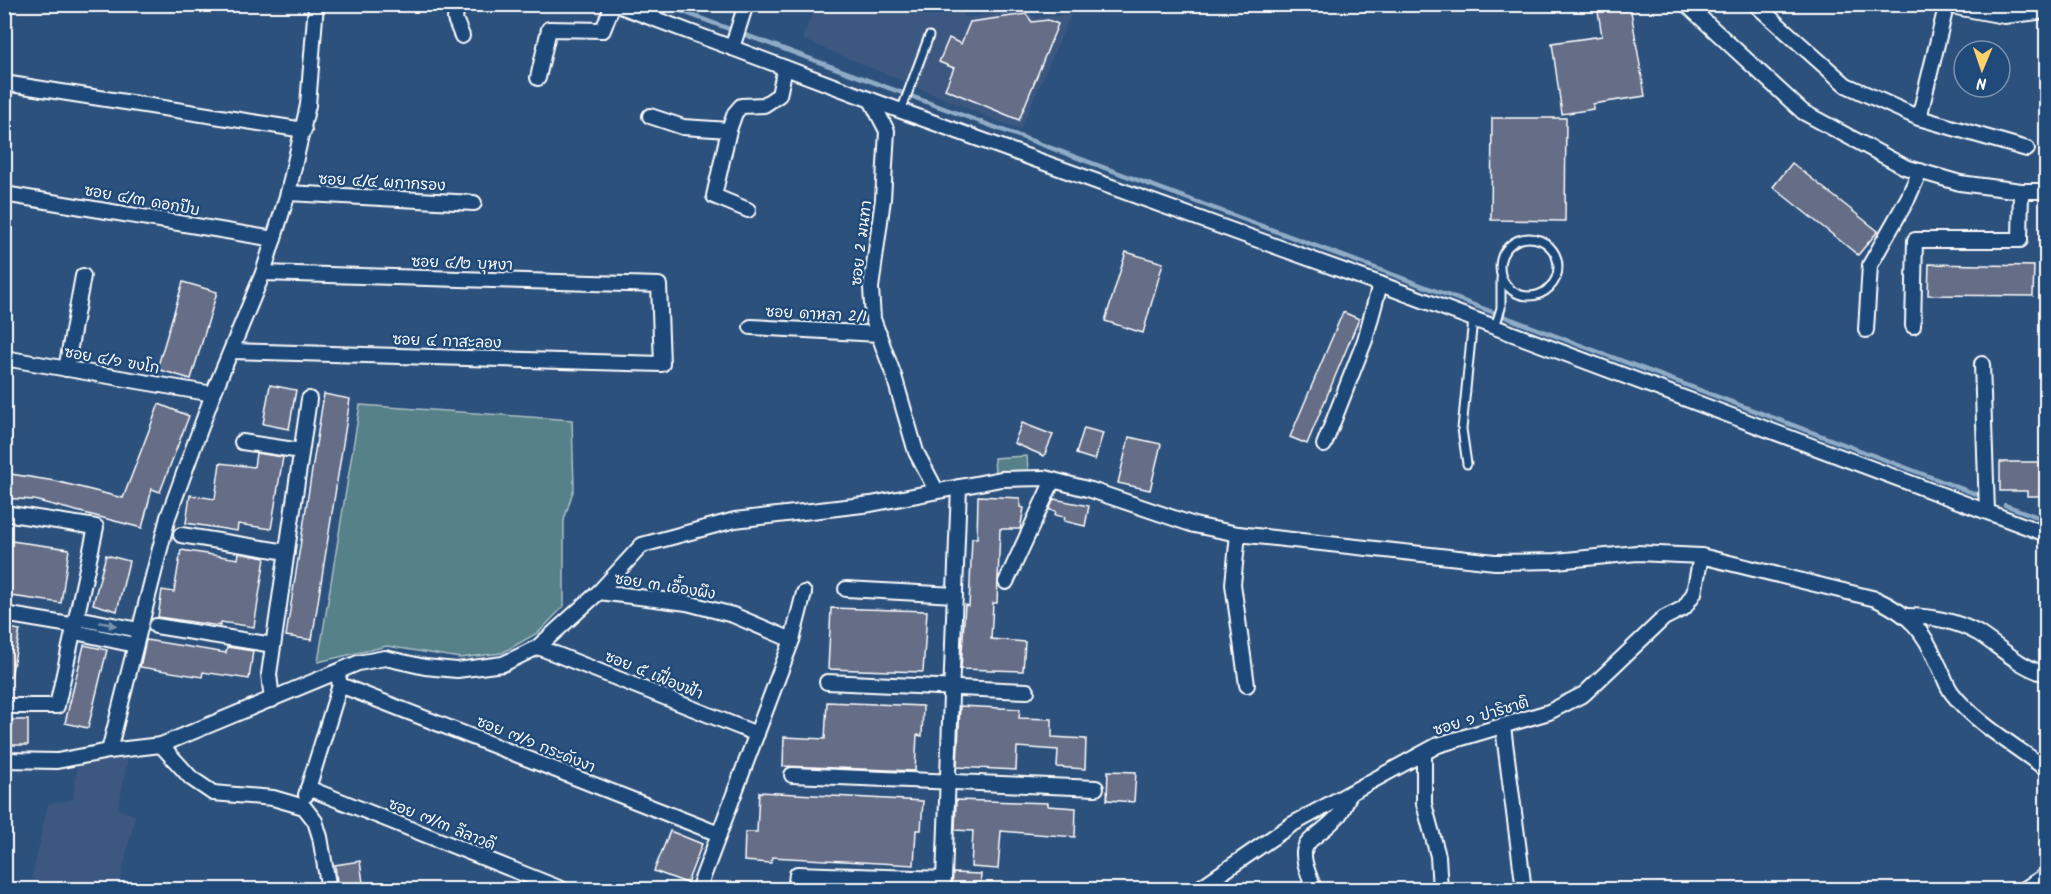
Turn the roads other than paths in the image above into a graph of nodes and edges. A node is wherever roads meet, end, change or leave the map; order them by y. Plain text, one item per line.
1 (316, 4) edge
2 (458, 4) edge
3 (614, 4) edge
4 (746, 4) edge
5 (1686, 4) edge
6 (1755, 4) edge
7 (1943, 6) edge
8 (2046, 11) edge
9 (462, 36) dead end
10 (929, 36) dead end
11 (735, 37) junction
12 (785, 68) junction
13 (538, 78) dead end
14 (4, 82) edge
15 (871, 100) junction
16 (902, 106) junction
17 (650, 116) dead end
18 (1919, 118) junction
19 (304, 130) junction
20 (729, 130) junction
21 (2026, 149) dead end
22 (1920, 171) junction
23 (2021, 191) junction
24 (2046, 191) edge
25 (288, 193) junction
26 (4, 194) edge
27 (474, 203) dead end
28 (748, 210) dead end
29 (274, 239) junction
30 (263, 273) junction
31 (1501, 275) junction
32 (83, 276) dead end
33 (1380, 284) junction
34 (1473, 319) junction
35 (1496, 324) junction
36 (1913, 326) dead end
37 (751, 327) dead end
38 (1866, 330) dead end
39 (879, 334) junction
40 (232, 351) junction
41 (4, 358) edge
42 (662, 364) joint
43 (1982, 364) dead end
44 (66, 369) junction
45 (213, 394) junction
46 (309, 399) dead end
47 (242, 442) dead end
48 (1324, 445) dead end
49 (302, 451) junction
50 (1467, 464) dead end
51 (1053, 480) junction
52 (959, 486) junction
53 (936, 490) junction
54 (1987, 511) junction
55 (4, 513) edge
56 (1239, 534) junction
57 (2046, 534) edge
58 (181, 535) dead end
59 (287, 552) junction
60 (1701, 556) junction
61 (1006, 582) dead end
62 (846, 589) dead end
63 (599, 592) junction
64 (804, 593) dead end
65 (955, 595) junction
66 (4, 614) edge
67 (1905, 616) junction
68 (76, 625) junction
69 (156, 626) dead end
70 (139, 630) junction
71 (792, 640) junction
72 (135, 645) junction
73 (273, 645) junction
74 (538, 647) junction
75 (337, 671) junction
76 (2046, 674) edge
77 (827, 682) dead end
78 (340, 685) junction
79 (1247, 685) dead end
80 (951, 689) junction
81 (1027, 691) dead end
82 (272, 700) junction
83 (4, 706) edge
84 (1503, 727) junction
85 (758, 735) junction
86 (161, 746) junction
87 (109, 751) junction
88 (1424, 753) junction
89 (4, 760) edge
90 (2046, 769) edge
91 (792, 775) dead end
92 (948, 782) junction
93 (308, 788) junction
94 (1096, 788) dead end
95 (1350, 793) junction
96 (304, 807) junction
97 (719, 834) junction
98 (2046, 875) edge
99 (329, 890) edge
100 (564, 890) edge
101 (698, 890) edge
102 (795, 890) edge
103 (1197, 890) edge
104 (1315, 890) edge
105 (1440, 890) edge
106 (1524, 890) edge
107 (2023, 890) edge

1 - 19 street
2 - 9 street
3 - 11 street
3 - 13 street
4 - 11 street
5 - 22 street
6 - 18 street
7 - 8 street
7 - 18 street
10 - 16 lane
11 - 12 street
12 - 15 street
12 - 20 street
14 - 19 street
15 - 16 street
15 - 39 street, ซอย 2 มนทา
16 - 33 street
17 - 20 street
18 - 21 street
19 - 25 street
20 - 28 street
22 - 23 street
22 - 38 street
23 - 24 street
23 - 36 street
25 - 27 street, ซอย ๔/๔ ผกากรอง
25 - 29 street
26 - 29 street, ซอย ๔/๓ ดอกปีบ
29 - 30 street
30 - 40 street
30 - 42 street, ซอย ๔/๒ บุหงา
31 - 31 lane
31 - 35 lane
32 - 44 street
33 - 34 street
33 - 48 street
34 - 35 street
34 - 50 lane
35 - 54 street
37 - 39 street, ซอย ดาหลา 2/1
39 - 53 street, ซอย 2 มนทา
40 - 42 street, ซอย ๔ กาสะลอง
40 - 45 street
41 - 44 street, ซอย ๔/๑ ฃงโก
43 - 54 street
44 - 45 street, ซอย ๔/๑ ฃงโก
45 - 70 street
46 - 49 street
47 - 49 street
49 - 59 street
51 - 52 street
51 - 56 street
51 - 61 street
52 - 53 street
52 - 65 street
53 - 63 street
54 - 57 street
55 - 68 street
56 - 60 street
56 - 79 street
58 - 59 street
59 - 73 street
60 - 67 street
60 - 84 street, ซอย ๑ ปาริชาติ
62 - 65 street
63 - 71 street, ซอย ๓ เอื้องผึง
63 - 74 street
64 - 71 street
65 - 80 street
66 - 68 street
67 - 76 street
67 - 90 street
68 -> 70 street
68 - 72 street
68 - 83 street
69 - 73 street
70 - 72 street
71 - 85 street
72 - 87 street
73 - 82 street
74 - 75 street
74 - 85 street, ซอย ๕ เฟื่องฟ้า
75 - 78 street
75 - 82 street
77 - 80 street
78 - 93 street
78 - 97 street, ซอย ๗/๑ กระดังงา
80 - 81 street
80 - 92 street
82 - 86 street
84 - 88 street, ซอย ๑ ปาริชาติ
84 - 106 street
85 - 97 street
86 - 87 street
86 - 96 street
87 - 89 street
88 - 95 street, ซอย ๑ ปาริชาติ
88 - 105 street
91 - 92 street
92 - 94 street
92 - 102 street
93 - 96 street
93 - 100 street, ซอย ๗/๓ ลีลาวดี
95 - 103 street, ซอย ๑ ปาริชาติ
95 - 104 street
96 - 99 street
97 - 101 street
98 - 107 street

